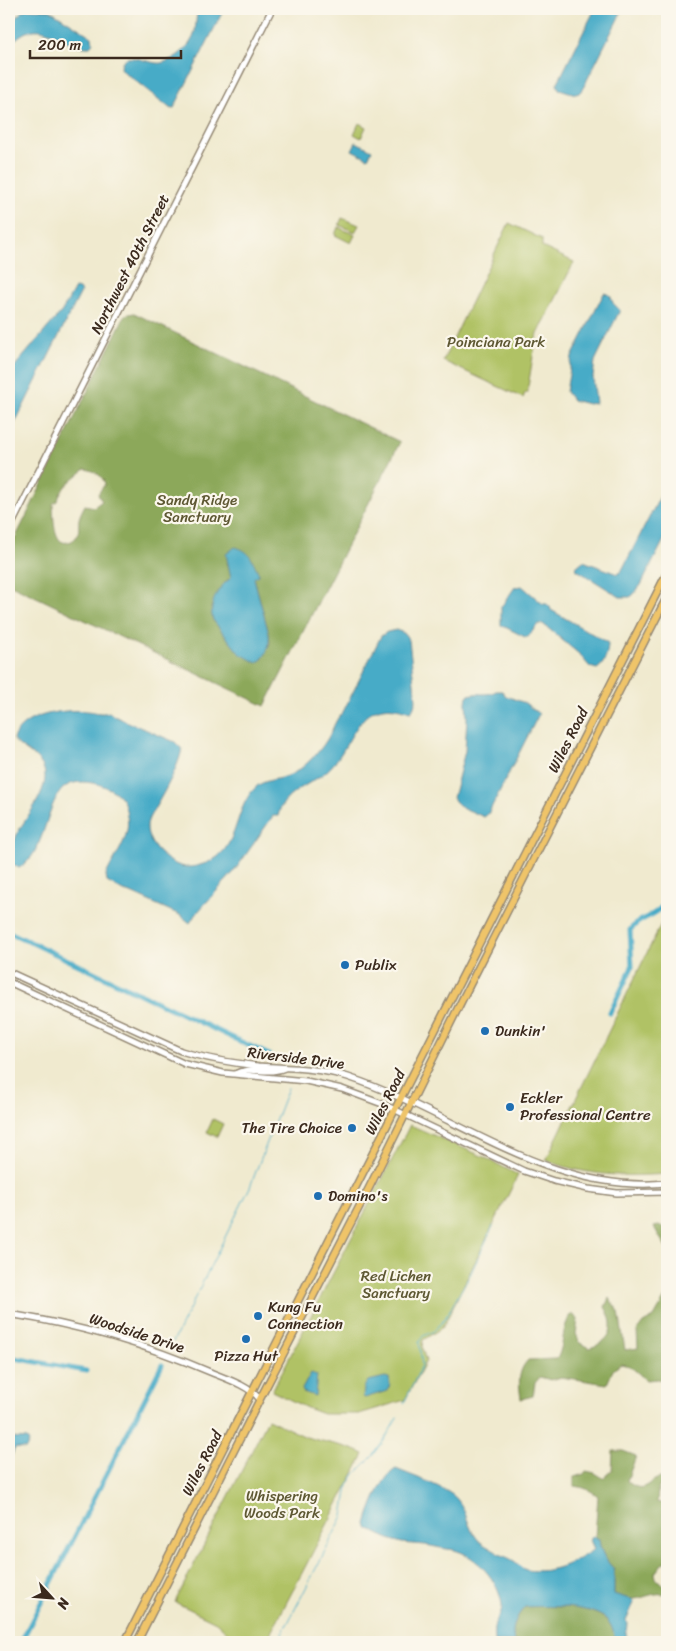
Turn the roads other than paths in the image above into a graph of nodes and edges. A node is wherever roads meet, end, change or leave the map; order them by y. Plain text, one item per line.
1 (272, 9) edge
2 (9, 530) edge
3 (667, 573) edge
4 (667, 597) edge
5 (9, 972) edge
6 (9, 982) edge
7 (285, 1068) junction
8 (235, 1074) junction
9 (400, 1099) junction
10 (411, 1104) junction
11 (394, 1110) junction
12 (406, 1116) junction
13 (667, 1182) edge
14 (667, 1192) edge
15 (9, 1314) edge
16 (264, 1390) junction
17 (252, 1391) junction
18 (260, 1399) junction
19 (194, 1506) junction
20 (204, 1512) junction
21 (125, 1642) edge
22 (138, 1642) edge

1 - 2 street, Northwest 40th Street
3 - 9 main road, Wiles Road
4 - 10 main road, Wiles Road
5 - 7 street, Riverside Drive
6 - 8 street, Riverside Drive
7 - 8 street
7 - 9 street, Riverside Drive
8 - 11 street, Riverside Drive
9 - 10 street, Riverside Drive
9 - 11 main road, Wiles Road
10 - 12 main road, Wiles Road
10 - 13 street, Riverside Drive
11 - 12 street, Riverside Drive
11 - 17 main road, Wiles Road
12 - 14 street, Riverside Drive
12 - 16 main road, Wiles Road
15 - 17 street, Woodside Drive
16 - 17 street, Woodside Drive
16 - 18 main road, Wiles Road
17 - 18 street, Woodside Drive
17 - 19 main road, Wiles Road
18 - 20 main road, Wiles Road
19 - 20 main road
19 - 21 main road, Wiles Road
20 - 22 main road, Wiles Road

